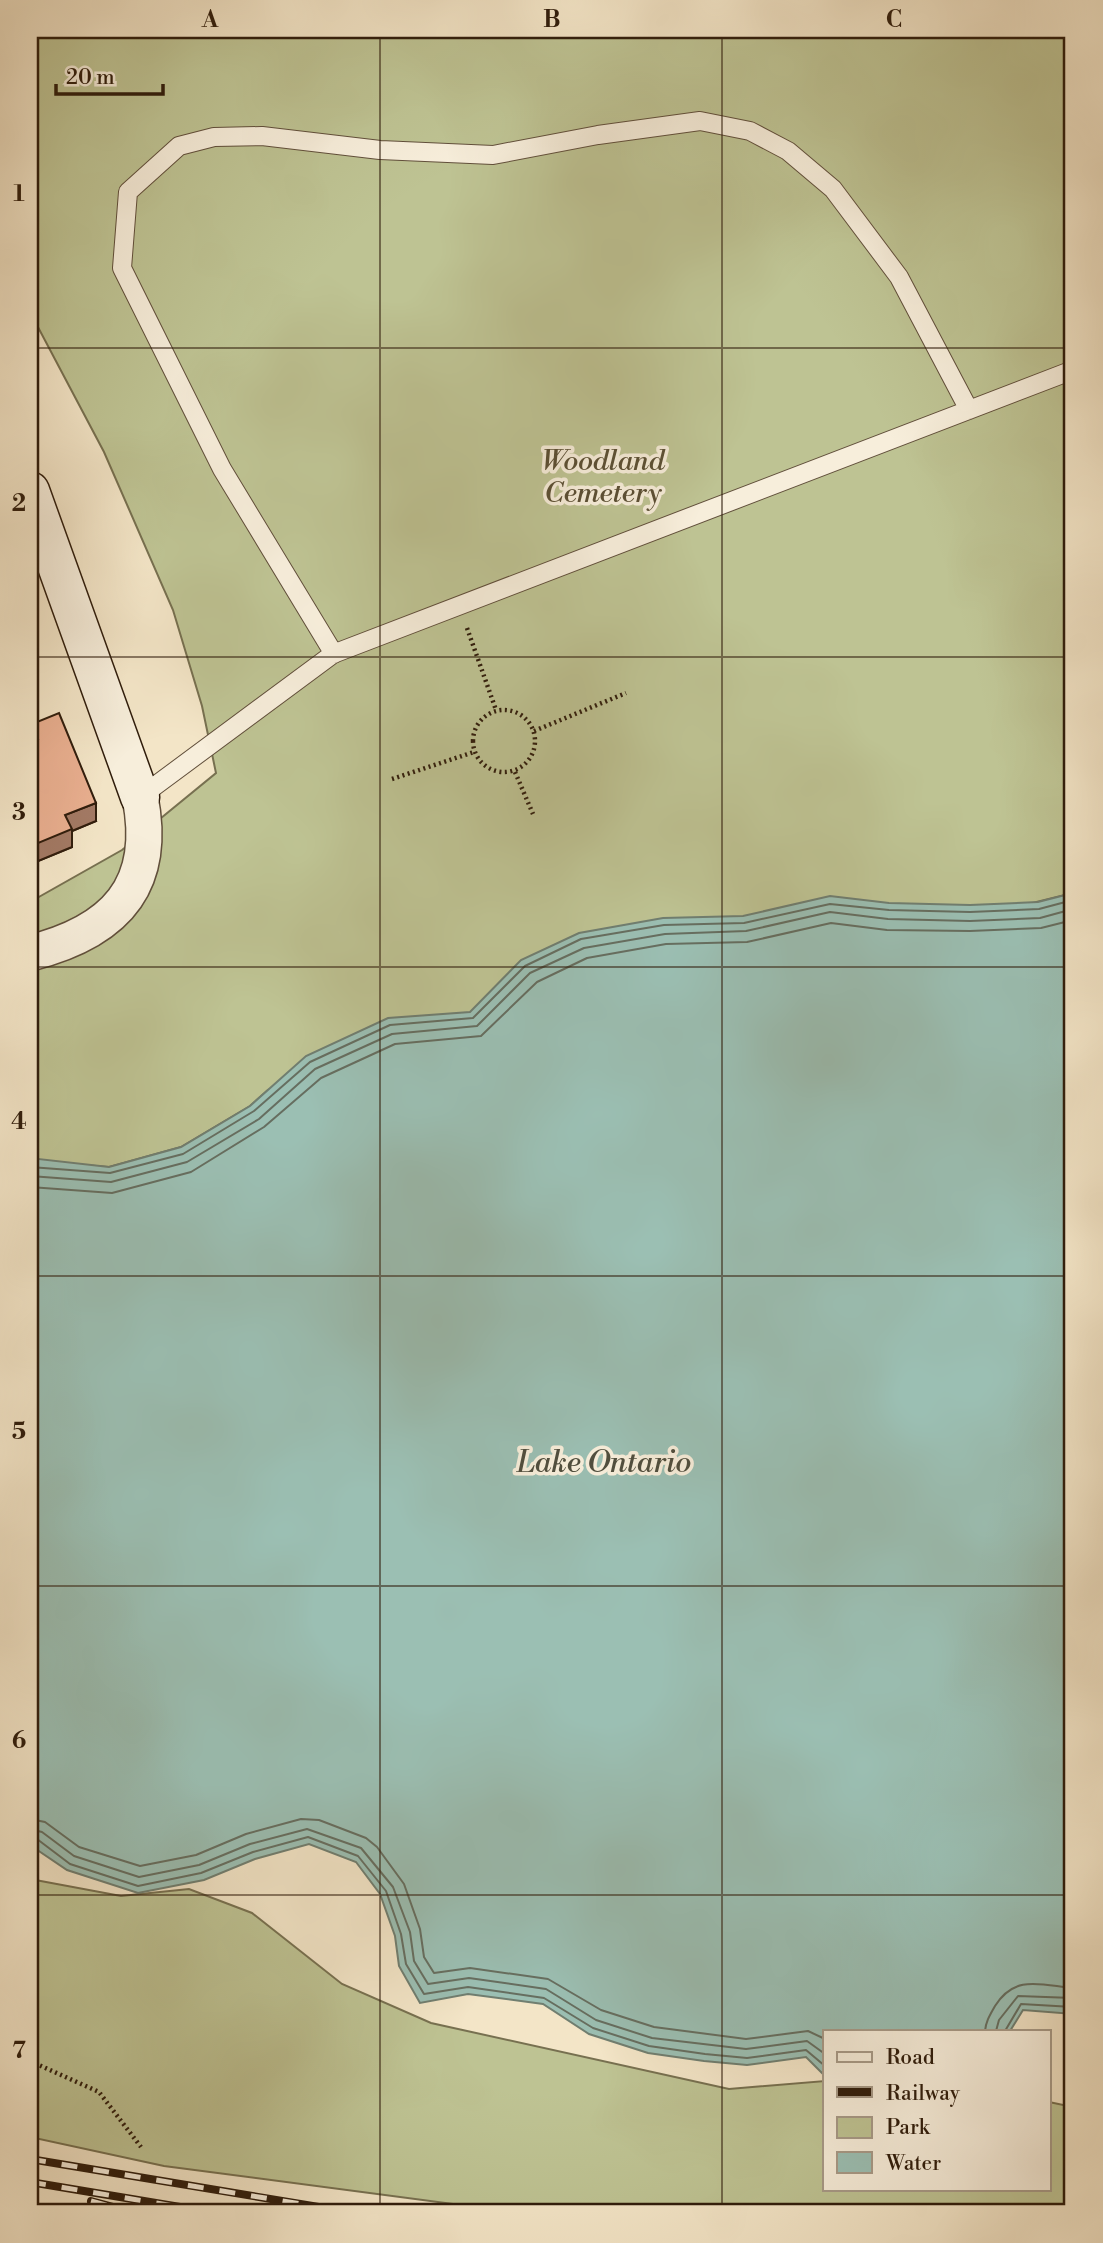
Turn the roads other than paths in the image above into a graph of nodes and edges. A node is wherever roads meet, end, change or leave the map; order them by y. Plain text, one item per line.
1 (1073, 370) edge
2 (969, 410) junction
3 (30, 491) edge
4 (334, 654) junction
5 (140, 797) junction
6 (30, 953) edge

1 - 2 lane
2 - 4 lane
2 - 4 lane
3 - 5 street
4 - 5 lane
5 - 6 street

